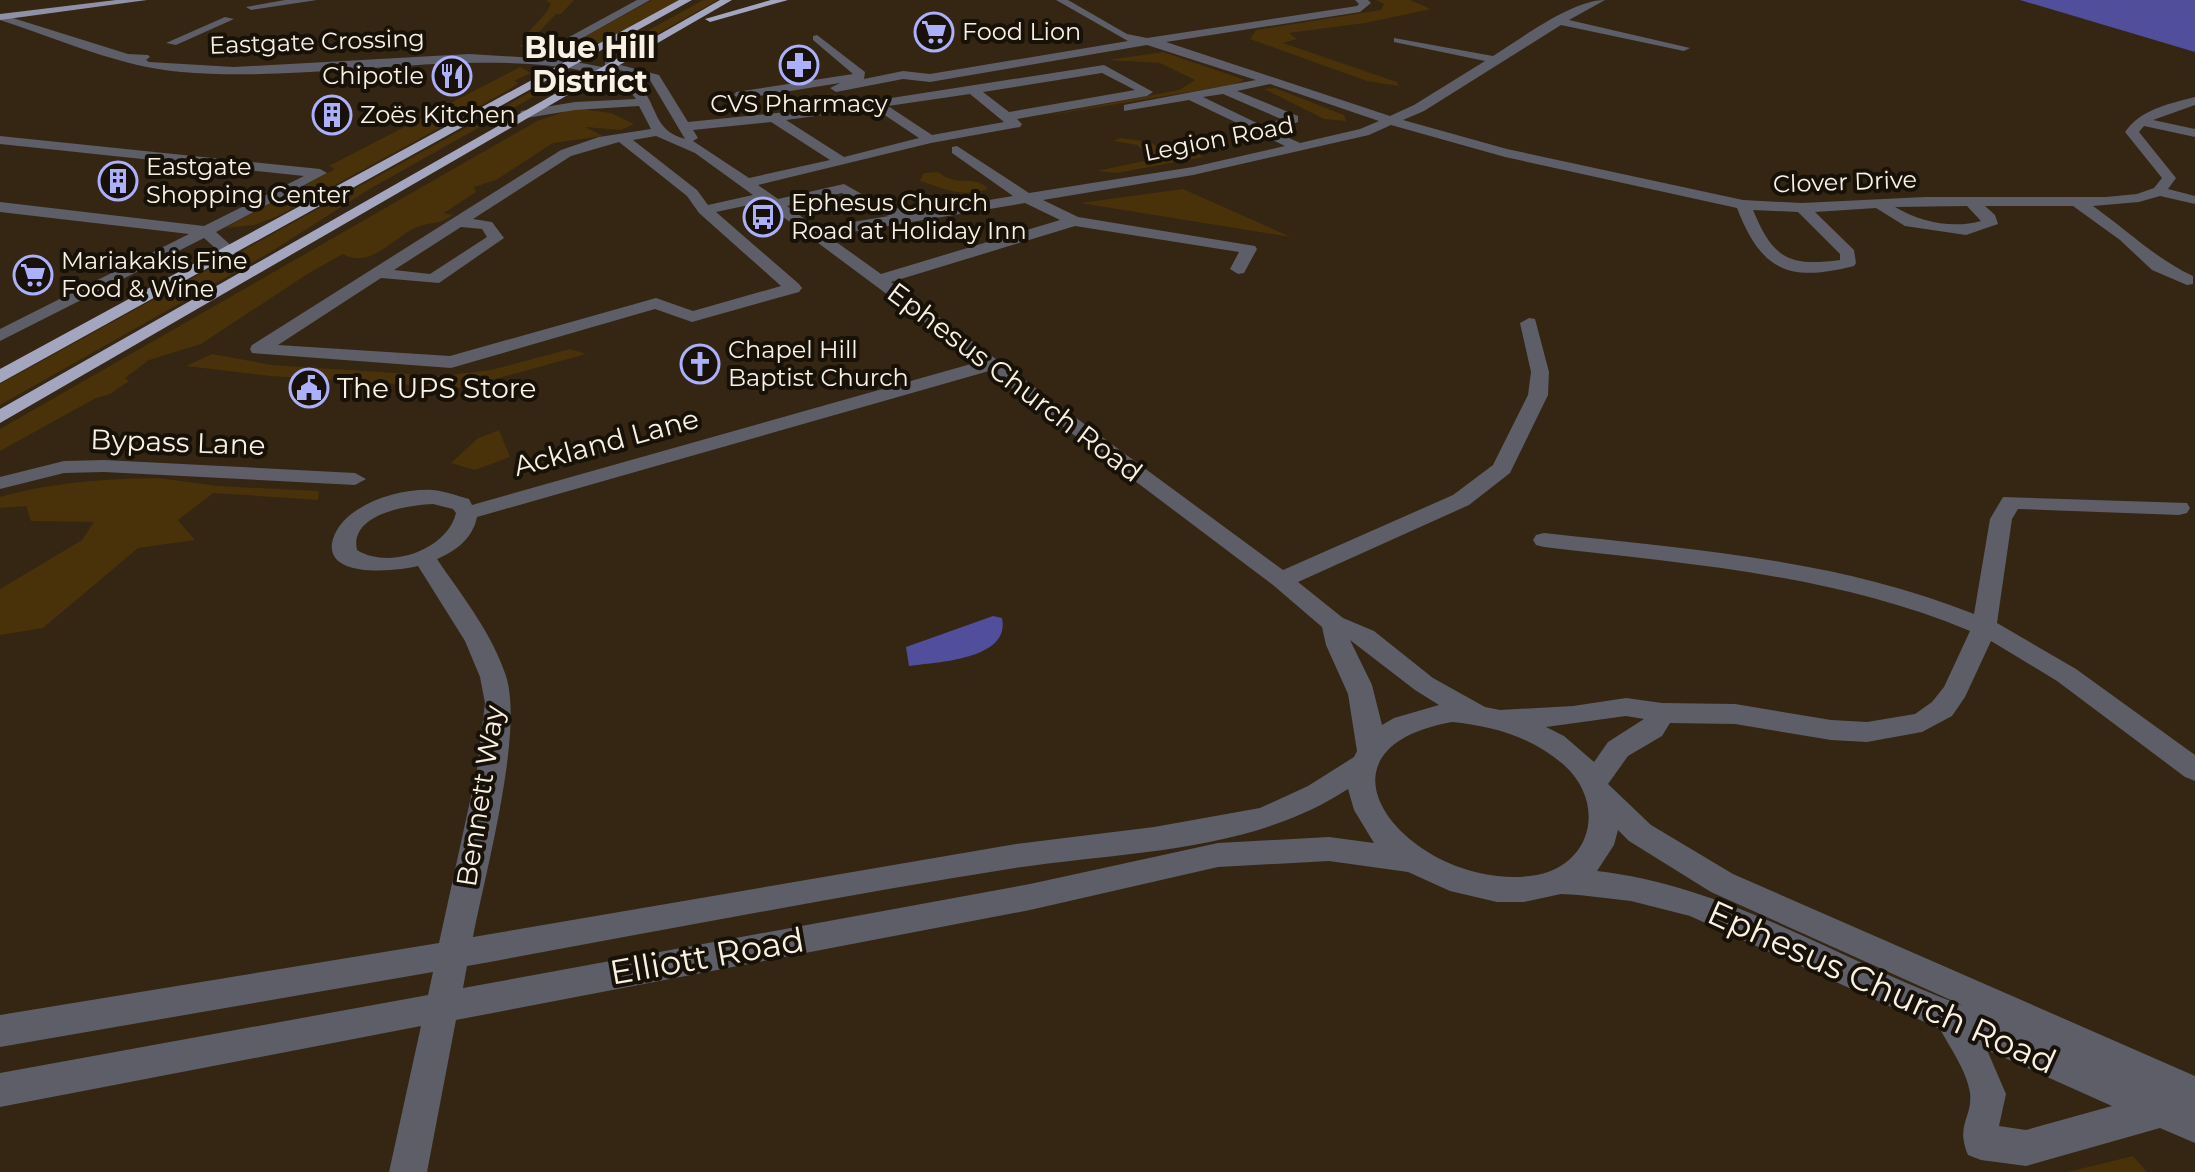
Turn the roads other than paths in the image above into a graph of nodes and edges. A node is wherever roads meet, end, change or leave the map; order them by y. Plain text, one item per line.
1 (142, 0) edge
2 (312, 0) edge
3 (645, 0) edge
4 (687, 0) edge
5 (727, 0) edge
6 (783, 0) edge
7 (1061, 0) edge
8 (1360, 0) edge
9 (1600, 0) edge
10 (251, 7) dead end
11 (0, 17) edge
12 (229, 19) dead end
13 (1559, 21) junction
14 (1410, 33) dead end
15 (817, 38) dead end
16 (656, 40) junction
17 (1149, 41) junction
18 (172, 43) dead end
19 (1684, 48) dead end
20 (540, 57) junction
21 (455, 58) junction
22 (1495, 60) junction
23 (572, 62) junction
24 (615, 64) junction
25 (599, 73) junction
26 (1055, 77) junction
27 (1268, 81) junction
28 (1015, 83) junction
29 (836, 88) dead end
30 (973, 90) junction
31 (1227, 91) junction
32 (1030, 93) dead end
33 (740, 95) dead end
34 (927, 96) junction
35 (1192, 97) junction
36 (1043, 100) dead end
37 (2195, 101) edge
38 (644, 102) junction
39 (876, 104) junction
40 (1100, 107) junction
41 (1056, 108) junction
42 (2173, 109) junction
43 (526, 114) junction
44 (2195, 116) edge
45 (955, 117) dead end
46 (1005, 117) junction
47 (774, 118) junction
48 (1392, 121) junction
49 (2140, 121) junction
50 (683, 127) junction
51 (1264, 130) junction
52 (659, 132) junction
53 (2195, 133) edge
54 (621, 137) junction
55 (930, 139) junction
56 (0, 140) edge
57 (691, 145) junction
58 (1300, 148) junction
59 (957, 150) dead end
60 (842, 162) junction
61 (747, 183) junction
62 (2159, 191) junction
63 (1025, 197) junction
64 (2195, 200) edge
65 (771, 201) junction
66 (1972, 202) junction
67 (1878, 203) junction
68 (2078, 203) junction
69 (1743, 205) junction
70 (0, 207) edge
71 (1802, 208) junction
72 (704, 210) junction
73 (901, 218) junction
74 (1074, 221) junction
75 (456, 222) junction
76 (205, 231) junction
77 (815, 233) junction
78 (229, 252) junction
79 (1238, 269) dead end
80 (377, 273) junction
81 (879, 280) junction
82 (2191, 280) edge
83 (2193, 298) dead end
84 (1529, 323) dead end
85 (0, 336) edge
86 (992, 364) junction
87 (0, 377) edge
88 (0, 417) edge
89 (355, 479) dead end
90 (0, 483) edge
91 (2179, 508) dead end
92 (467, 513) junction
93 (1544, 540) dead end
94 (424, 557) junction
95 (1281, 580) junction
96 (1334, 624) junction
97 (1984, 627) junction
98 (1475, 713) junction
99 (1662, 713) junction
100 (1503, 719) junction
101 (1368, 757) junction
102 (2195, 770) edge
103 (1596, 790) junction
104 (1415, 861) junction
105 (1561, 881) junction
106 (452, 955) junction
107 (442, 1005) junction
108 (1952, 1017) junction
109 (0, 1031) edge
110 (0, 1090) edge
111 (2195, 1093) edge
112 (2161, 1110) junction
113 (2195, 1125) edge
114 (408, 1172) edge

1 - 11 main road
2 - 10 street
3 - 20 street
4 - 23 highway
5 - 16 highway
6 - 16 highway
7 - 17 street, Clover Drive
8 - 17 street
9 - 13 street, Legion Road
11 - 21 street, Eastgate Crossing
12 - 18 street
13 - 19 street
13 - 22 street, Legion Road
14 - 22 street
15 - 33 street
16 - 24 highway
17 - 27 street, Clover Drive
17 - 29 street
20 - 21 street, Eastgate Crossing
20 - 23 street, Eastgate Crossing
21 - 23 street, Eastgate Crossing
22 - 48 street, Legion Road
23 - 24 street
23 - 25 street
23 - 78 highway
24 - 25 highway
24 - 50 street
25 - 38 street
25 - 43 highway
26 - 28 street
26 - 40 street
26 - 40 street
27 - 31 street
27 - 48 street, Clover Drive
28 - 30 street
28 - 32 street
30 - 34 street
30 - 46 street
31 - 35 street
31 - 51 street
34 - 39 street
34 - 45 street
35 - 40 street
35 - 51 street
36 - 41 street
37 - 42 street
38 - 43 street
38 - 52 street
39 - 47 street
39 - 55 street
40 - 41 street
41 - 46 street
42 - 44 street
42 - 49 street
43 - 88 highway
46 - 55 street
47 - 50 street
47 - 60 street
48 - 58 street, Legion Road
48 - 69 street, Clover Drive
49 - 53 street
49 - 62 street
50 - 57 street
51 - 58 street
52 - 54 street
52 - 57 street, Ephesus Church Road
54 - 72 street
54 - 75 street
55 - 60 street
56 - 76 street
57 - 61 street, Ephesus Church Road
58 - 63 street, Legion Road
59 - 63 street
60 - 61 street
61 - 65 street, Ephesus Church Road
62 - 64 street
62 - 68 street, Clover Drive
63 - 73 street, Legion Road
63 - 74 street
65 - 72 street
65 - 73 street
65 - 77 street, Ephesus Church Road
66 - 67 street, Clover Drive
66 - 67 street
66 - 68 street, Clover Drive
67 - 71 street, Clover Drive
68 - 82 street
69 - 71 street, Clover Drive
69 - 71 street
70 - 76 street
72 - 80 street
73 - 77 street, Legion Road
74 - 79 street
74 - 81 street
75 - 80 street
75 - 80 street
76 - 78 street
76 - 85 street
77 - 81 street, Ephesus Church Road
78 - 87 highway
81 - 86 street, Ephesus Church Road
82 - 83 street
84 - 95 street
86 - 92 street, Ackland Lane
86 - 95 street, Ephesus Church Road
89 - 90 street, Bypass Lane
91 - 97 street
92 - 94 street
92 - 94 street
93 - 97 street
94 - 106 street, Bennett Way
95 - 96 street, Ephesus Church Road
96 - 98 street, Ephesus Church Road
96 - 101 street
97 - 99 street
97 - 102 street
98 - 100 street
98 - 101 street
99 - 100 street
99 - 103 street
100 - 103 street
101 - 104 street
101 - 106 street, Elliott Road
103 - 105 street
103 - 111 street, Ephesus Church Road
104 - 105 street
104 - 107 street, Elliott Road
105 - 108 street, Ephesus Church Road
106 - 107 street, Bennett Way
106 - 109 street, Elliott Road
107 - 110 street, Elliott Road
107 - 114 street, Bennett Way
108 - 112 street, Ephesus Church Road
108 - 112 street
112 - 113 street, Ephesus Church Road

